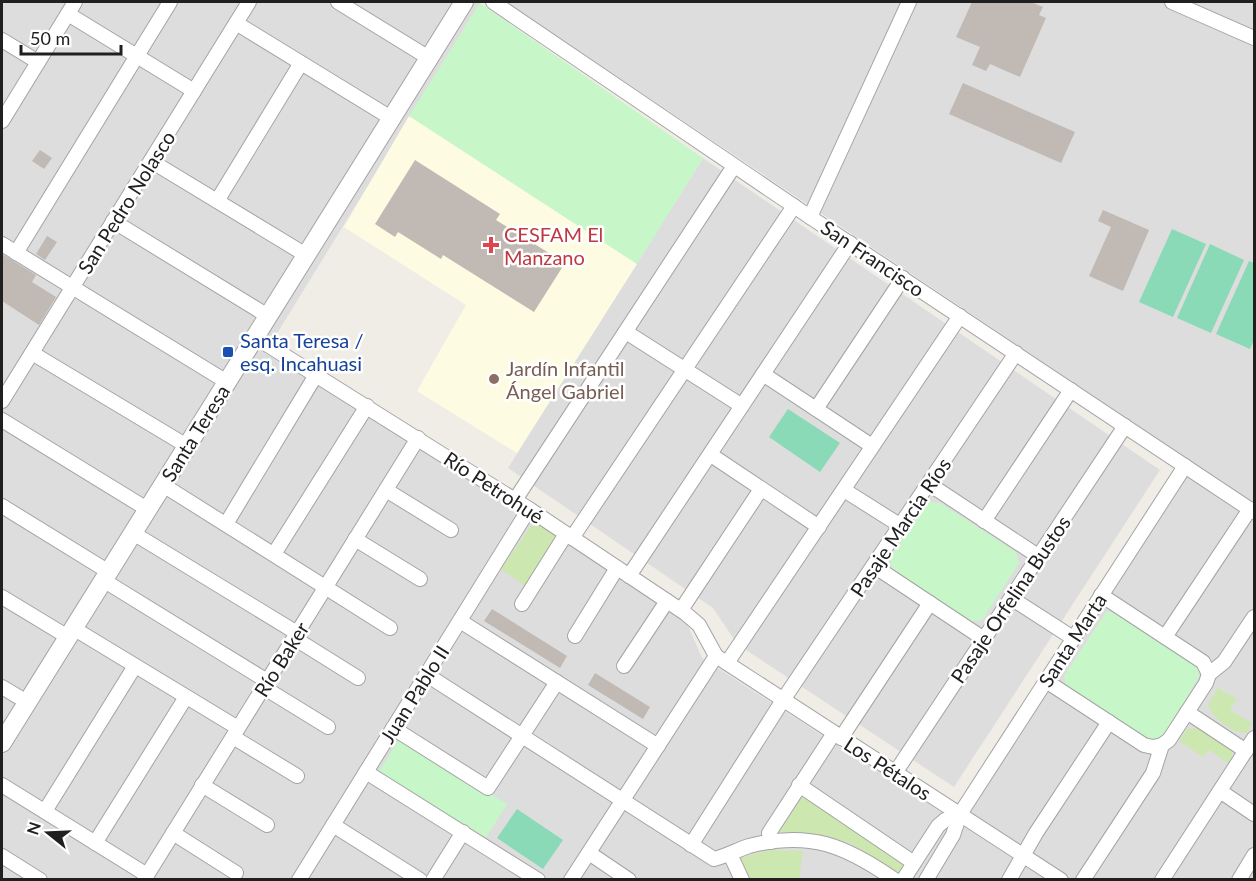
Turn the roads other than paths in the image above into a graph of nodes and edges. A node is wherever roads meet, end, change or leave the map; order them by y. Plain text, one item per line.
1 (75, 2) edge
2 (170, 2) edge
3 (249, 2) edge
4 (338, 2) edge
5 (464, 2) edge
6 (493, 2) edge
7 (909, 2) edge
8 (1172, 2) edge
9 (68, 14) junction
10 (236, 23) junction
11 (1254, 38) edge
12 (2, 39) edge
13 (137, 56) junction
14 (429, 58) junction
15 (38, 62) junction
16 (301, 63) junction
17 (194, 92) junction
18 (392, 118) junction
19 (2, 122) edge
20 (151, 161) junction
21 (734, 165) junction
22 (216, 201) junction
23 (794, 206) junction
24 (810, 217) junction
25 (113, 221) junction
26 (850, 243) junction
27 (2, 244) edge
28 (16, 253) junction
29 (306, 255) junction
30 (903, 278) junction
31 (72, 288) junction
32 (268, 316) junction
33 (960, 316) junction
34 (626, 332) junction
35 (255, 337) junction
36 (32, 353) junction
37 (1016, 353) junction
38 (685, 369) junction
39 (763, 374) junction
40 (316, 375) junction
41 (227, 382) junction
42 (1071, 390) junction
43 (2, 401) edge
44 (367, 406) junction
45 (742, 406) junction
46 (816, 409) junction
47 (2, 420) edge
48 (1125, 426) junction
49 (418, 438) junction
50 (187, 446) junction
51 (873, 446) junction
52 (711, 455) junction
53 (1185, 466) junction
54 (163, 484) junction
55 (929, 484) junction
56 (761, 489) junction
57 (386, 490) junction
58 (844, 490) junction
59 (514, 500) junction
60 (2, 506) edge
61 (147, 509) junction
62 (530, 509) junction
63 (1252, 510) edge
64 (984, 521) junction
65 (226, 524) junction
66 (901, 526) junction
67 (819, 527) junction
68 (451, 530) dead end
69 (133, 533) junction
70 (569, 536) junction
71 (355, 539) junction
72 (274, 554) junction
73 (1038, 556) junction
74 (874, 566) junction
75 (623, 572) junction
76 (106, 576) junction
77 (420, 579) dead end
78 (326, 587) junction
79 (1101, 595) junction
80 (2, 597) edge
81 (1011, 598) junction
82 (667, 601) junction
83 (930, 603) junction
84 (522, 604) dead end
85 (681, 610) junction
86 (1254, 617) edge
87 (460, 621) junction
88 (390, 628) dead end
89 (70, 633) junction
90 (296, 635) junction
91 (575, 636) dead end
92 (1164, 637) junction
93 (1073, 638) junction
94 (984, 639) junction
95 (722, 659) junction
96 (135, 666) junction
97 (624, 666) dead end
98 (1209, 674) junction
99 (427, 675) junction
100 (358, 678) dead end
101 (1046, 681) junction
102 (556, 682) junction
103 (265, 684) junction
104 (2, 687) edge
105 (186, 697) junction
106 (783, 700) junction
107 (27, 702) junction
108 (1187, 712) junction
109 (1109, 722) junction
110 (328, 727) dead end
111 (393, 728) junction
112 (235, 733) junction
113 (523, 735) junction
114 (837, 735) junction
115 (1254, 738) edge
116 (2, 743) edge
117 (1162, 745) junction
118 (658, 746) junction
119 (1246, 751) junction
120 (366, 772) junction
121 (895, 773) junction
122 (297, 776) dead end
123 (2, 785) edge
124 (202, 785) junction
125 (799, 785) junction
126 (1220, 791) junction
127 (622, 801) junction
128 (45, 811) junction
129 (960, 814) junction
130 (1254, 814) edge
131 (267, 825) dead end
132 (333, 825) junction
133 (463, 832) junction
134 (173, 833) junction
135 (771, 842) junction
136 (95, 843) junction
137 (691, 845) junction
138 (588, 853) junction
139 (730, 854) junction
140 (1024, 855) junction
141 (1254, 855) edge
142 (2, 856) edge
143 (914, 862) junction
144 (236, 873) dead end
145 (146, 877) edge
146 (40, 879) edge
147 (300, 879) edge
148 (420, 879) edge
149 (433, 879) edge
150 (538, 879) edge
151 (571, 879) edge
152 (629, 879) edge
153 (741, 879) edge
154 (895, 879) edge
155 (903, 879) edge
156 (926, 879) edge
157 (1009, 879) edge
158 (1061, 879) edge
159 (1083, 879) edge
160 (1162, 879) edge
161 (1239, 879) edge

1 - 9 street
2 - 13 street
3 - 10 street, San Pedro Nolasco
4 - 14 street
5 - 14 street, Santa Teresa
6 - 21 street, San Francisco
7 - 24 street
8 - 11 street
9 - 13 street
9 - 15 street
10 - 16 street
10 - 17 street, San Pedro Nolasco
12 - 15 street
13 - 17 street
13 - 28 street
14 - 18 street, Santa Teresa
15 - 19 street
16 - 18 street
16 - 22 street
17 - 20 street, San Pedro Nolasco
18 - 29 street, Santa Teresa
20 - 22 street
20 - 25 street, San Pedro Nolasco
21 - 23 street, San Francisco
21 - 34 street
22 - 29 street
23 - 24 street, San Francisco
23 - 38 street
24 - 26 street, San Francisco
25 - 31 street, San Pedro Nolasco
25 - 32 street
26 - 30 street, San Francisco
26 - 39 street
27 - 28 street
28 - 31 street
29 - 32 street, Santa Teresa
30 - 33 street, San Francisco
30 - 46 street
31 - 36 street, San Pedro Nolasco
31 - 41 street
32 - 35 street, Santa Teresa
33 - 37 street, San Francisco
33 - 51 street
34 - 38 street
34 - 59 street
35 - 40 street, Río Petrohué
35 - 41 street, Santa Teresa
36 - 43 street, San Pedro Nolasco
36 - 50 street
37 - 42 street, San Francisco
37 - 55 street, Pasaje Marcia Ríos
38 - 45 street
38 - 70 street
39 - 45 street
39 - 46 street
40 - 44 street, Río Petrohué
40 - 65 street
41 - 50 street, Santa Teresa
42 - 48 street, San Francisco
42 - 64 street
44 - 49 street, Río Petrohué
44 - 72 street
45 - 52 street
46 - 51 street
47 - 61 street
48 - 53 street, San Francisco
48 - 73 street, Pasaje Orfelina Bustos
49 - 57 street, Río Baker
49 - 59 street, Río Petrohué
50 - 54 street, Santa Teresa
51 - 58 street
52 - 56 street
52 - 75 street
53 - 63 street, San Francisco
53 - 79 street, Santa Marta
54 - 61 street, Santa Teresa
54 - 65 street
55 - 64 street
55 - 66 street, Pasaje Marcia Ríos
56 - 67 street
56 - 85 street
57 - 68 street
57 - 71 street, Río Baker
58 - 66 street
58 - 67 street
59 - 62 street, Río Petrohué
60 - 76 street
61 - 69 street, Santa Teresa
62 - 70 street, Río Petrohué
62 - 87 street, Juan Pablo II
63 - 92 street
64 - 73 street
65 - 72 street
66 - 74 street, Pasaje Marcia Ríos
67 - 95 street
69 - 76 street, Santa Teresa
69 - 90 street
70 - 75 street, Río Petrohué
70 - 84 street
71 - 77 street
71 - 78 street, Río Baker
72 - 78 street
73 - 81 street, Pasaje Orfelina Bustos
74 - 83 street
74 - 106 street, Pasaje Marcia Ríos
75 - 82 street, Río Petrohué
75 - 91 street
76 - 89 street, Santa Teresa
76 - 103 street
78 - 88 street
78 - 90 street, Río Baker
79 - 92 street
79 - 93 street, Santa Marta
80 - 89 street
81 - 93 street
81 - 94 street, Pasaje Orfelina Bustos
82 - 85 street, Río Petrohué
82 - 97 street
83 - 94 street
83 - 114 street
85 - 95 street, Río Petrohué
86 - 98 street
87 - 99 street, Juan Pablo II
87 - 102 street
89 - 96 street
89 - 107 street, Santa Teresa
90 - 100 street
90 - 103 street, Río Baker
92 - 98 street
93 - 101 street, Santa Marta
94 - 121 street, Pasaje Orfelina Bustos
95 - 106 street, Los Pétalos
95 - 118 street
96 - 105 street
96 - 128 street
98 - 108 street
99 - 111 street, Juan Pablo II
99 - 113 street
101 - 109 street
101 - 129 street, Santa Marta
102 - 113 street
102 - 118 street
103 - 110 street
103 - 112 street, Río Baker
104 - 107 street
105 - 112 street
105 - 136 street
106 - 114 street, Los Pétalos
106 - 137 street, Pasaje Marcia Ríos
107 - 116 street, Santa Teresa
108 - 117 street
108 - 119 street
109 - 117 street
109 - 140 street
111 - 113 street
111 - 120 street, Juan Pablo II
112 - 122 street
112 - 124 street, Río Baker
113 - 127 street
114 - 121 street, Los Pétalos
114 - 125 street
115 - 119 street
117 - 159 street
118 - 127 street
119 - 126 street
120 - 132 street, Juan Pablo II
120 - 133 street
121 - 129 street, Los Pétalos
123 - 128 street
124 - 131 street
124 - 134 street, Río Baker
125 - 135 street
125 - 143 street
126 - 130 street
126 - 160 street
127 - 137 street
127 - 138 street
128 - 136 street
129 - 140 street, Los Pétalos
129 - 143 street, Santa Marta
129 - 156 street, Santa Marta
132 - 147 street, Juan Pablo II
132 - 148 street
133 - 149 street
133 - 150 street
134 - 144 street
134 - 145 street, Río Baker
135 - 139 street
135 - 154 street
136 - 145 street
137 - 139 street
138 - 151 street
138 - 152 street
139 - 153 street
140 - 157 street
140 - 158 street, Los Pétalos
141 - 161 street
142 - 146 street
143 - 155 street, Santa Marta

